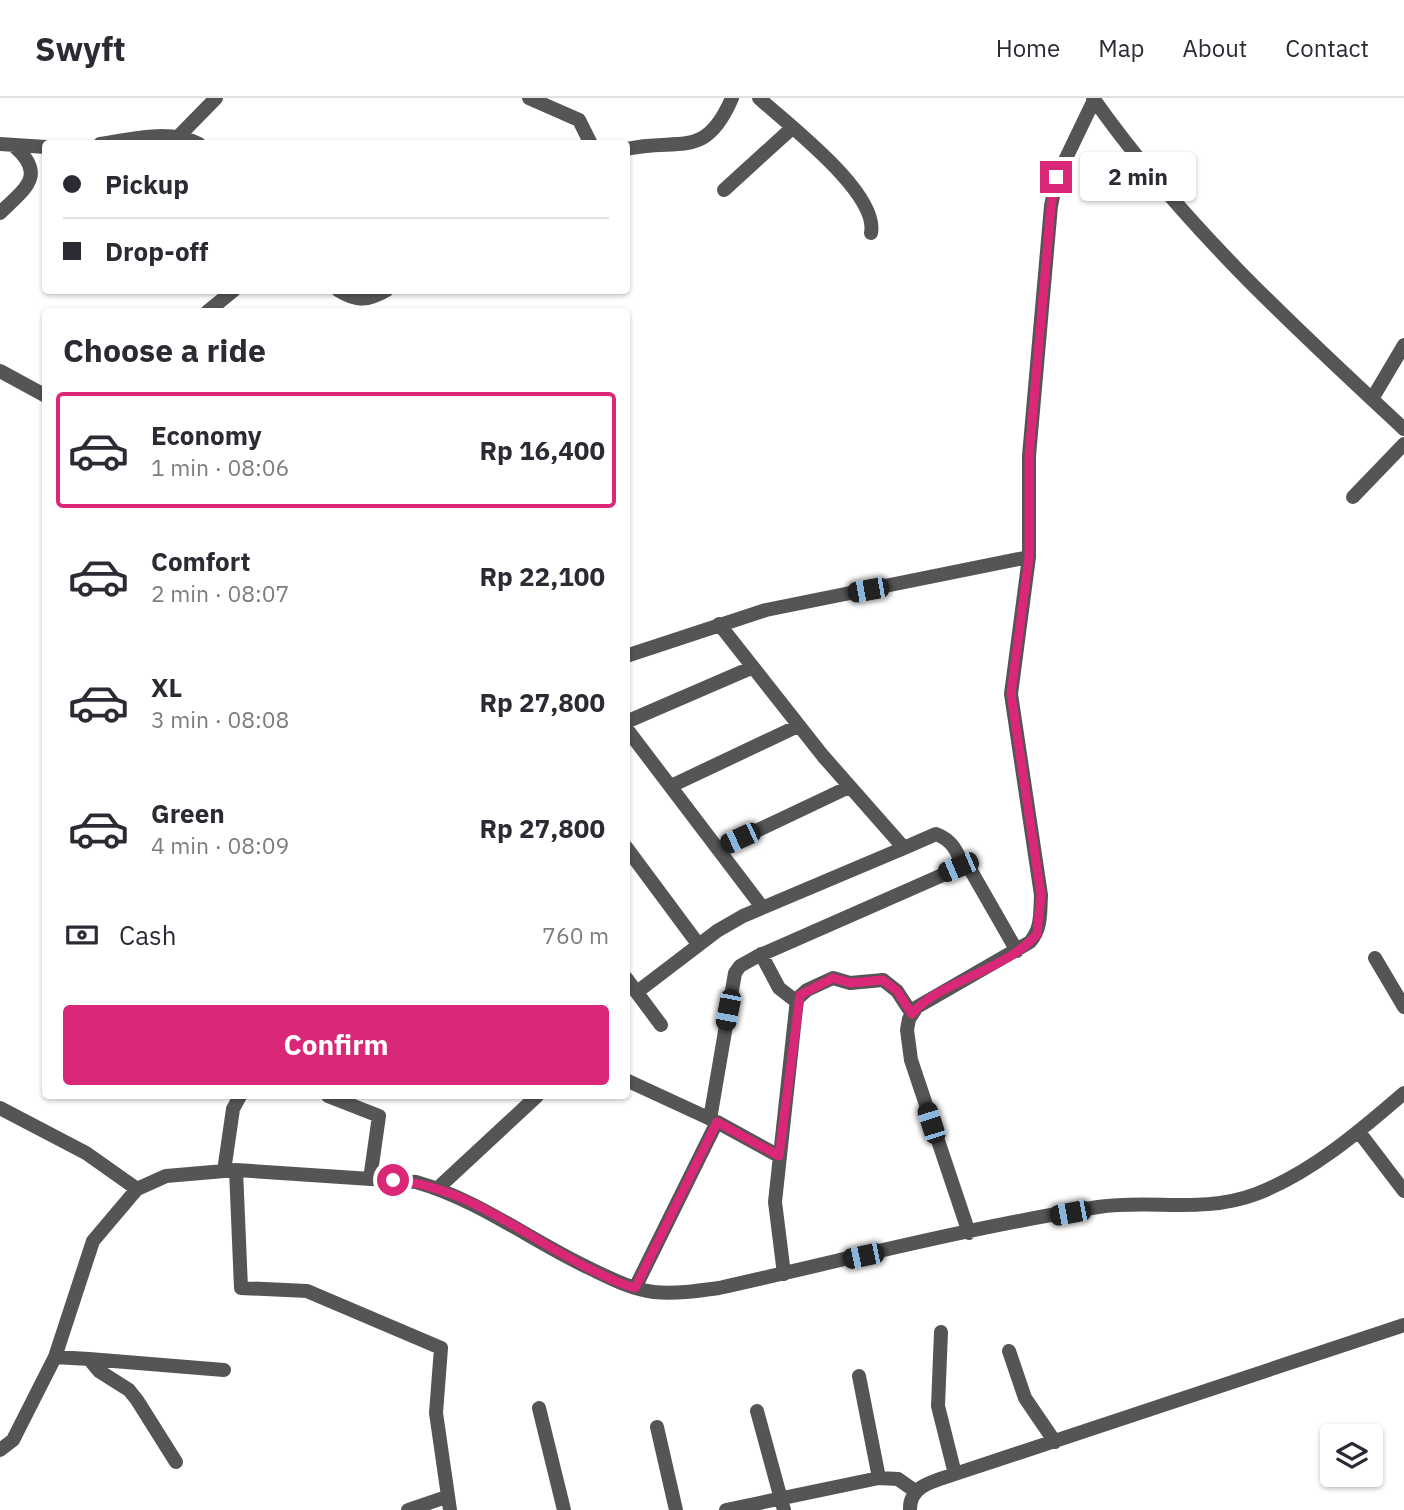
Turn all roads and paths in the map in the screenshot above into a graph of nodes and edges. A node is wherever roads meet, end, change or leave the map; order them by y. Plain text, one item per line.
1 (216, 98) edge
2 (529, 98) edge
3 (732, 98) edge
4 (759, 98) edge
5 (1094, 99) edge
6 (791, 129) junction
7 (177, 138) junction
8 (128, 140) edge
9 (184, 140) edge
10 (589, 140) edge
11 (0, 144) edge
12 (15, 147) junction
13 (42, 148) edge
14 (630, 149) edge
15 (724, 190) dead end
16 (0, 213) edge
17 (871, 233) dead end
18 (229, 294) edge
19 (347, 294) edge
20 (381, 294) edge
21 (212, 308) edge
22 (367, 308) edge
23 (1404, 345) edge
24 (0, 371) edge
25 (42, 394) edge
26 (1372, 399) junction
27 (1404, 429) edge
28 (1404, 444) edge
29 (1353, 498) dead end
30 (1029, 557) junction
31 (719, 624) junction
32 (630, 655) edge
33 (751, 668) junction
34 (630, 720) edge
35 (798, 726) junction
36 (630, 733) edge
37 (671, 786) junction
38 (849, 787) junction
39 (904, 848) junction
40 (719, 849) junction
41 (630, 852) edge
42 (963, 866) junction
43 (762, 907) junction
44 (698, 944) junction
45 (1017, 951) junction
46 (761, 954) junction
47 (1375, 958) dead end
48 (630, 983) edge
49 (637, 992) junction
50 (797, 1002) junction
51 (1404, 1007) edge
52 (912, 1014) junction
53 (661, 1025) dead end
54 (630, 1082) edge
55 (1404, 1093) edge
56 (238, 1099) edge
57 (336, 1099) edge
58 (534, 1099) edge
59 (0, 1108) edge
60 (713, 1121) junction
61 (1359, 1132) junction
62 (779, 1156) junction
63 (230, 1170) junction
64 (370, 1179) junction
65 (438, 1188) junction
66 (137, 1189) junction
67 (1404, 1191) edge
68 (969, 1233) junction
69 (784, 1274) junction
70 (635, 1288) junction
71 (1404, 1325) edge
72 (941, 1332) dead end
73 (1009, 1351) dead end
74 (55, 1357) junction
75 (89, 1359) junction
76 (224, 1370) dead end
77 (859, 1376) dead end
78 (539, 1408) dead end
79 (757, 1411) dead end
80 (657, 1427) dead end
81 (1055, 1441) junction
82 (0, 1450) edge
83 (176, 1462) dead end
84 (955, 1474) junction
85 (879, 1478) junction
86 (915, 1491) junction
87 (448, 1504) edge
88 (782, 1504) edge
89 (408, 1510) edge
90 (564, 1510) edge
91 (676, 1510) edge
92 (726, 1510) edge
93 (910, 1510) edge

1 - 7 street
2 - 10 street
3 - 14 street
4 - 6 street
5 - 26 street
5 - 30 street
6 - 15 street
6 - 17 street
7 - 8 street
7 - 9 street
11 - 12 street
12 - 13 street
12 - 16 street
18 - 21 street
19 - 20 street
20 - 22 street
23 - 26 street
24 - 25 street
26 - 27 street
28 - 29 street
30 - 31 street
30 - 45 street
31 - 32 street
31 - 33 street
33 - 34 street
33 - 35 street
35 - 37 street
35 - 38 street
36 - 37 street
37 - 40 street
38 - 39 street
38 - 40 street
39 - 42 street
39 - 43 street
40 - 43 street
41 - 44 street
42 - 45 street
42 - 46 street
43 - 44 street
44 - 49 street
45 - 52 street
46 - 50 street
46 - 60 street
47 - 51 street
48 - 49 street
49 - 53 street
50 - 52 street
50 - 62 street
52 - 68 street
54 - 60 street
55 - 61 street
56 - 63 street
57 - 64 street
58 - 65 street
59 - 66 street
60 - 62 street
60 - 70 street
61 - 67 street
61 - 68 street
62 - 69 street
63 - 64 street
63 - 66 street
63 - 87 street
64 - 65 street
65 - 70 street
66 - 74 street
68 - 69 street
69 - 70 street
71 - 81 street
72 - 84 street
73 - 81 street
74 - 75 street
74 - 82 street
75 - 76 street
75 - 83 street
77 - 85 street
78 - 90 street
79 - 88 street
80 - 91 street
81 - 84 street
84 - 86 street
85 - 86 street
85 - 88 street
86 - 93 street
87 - 89 street
88 - 92 street

